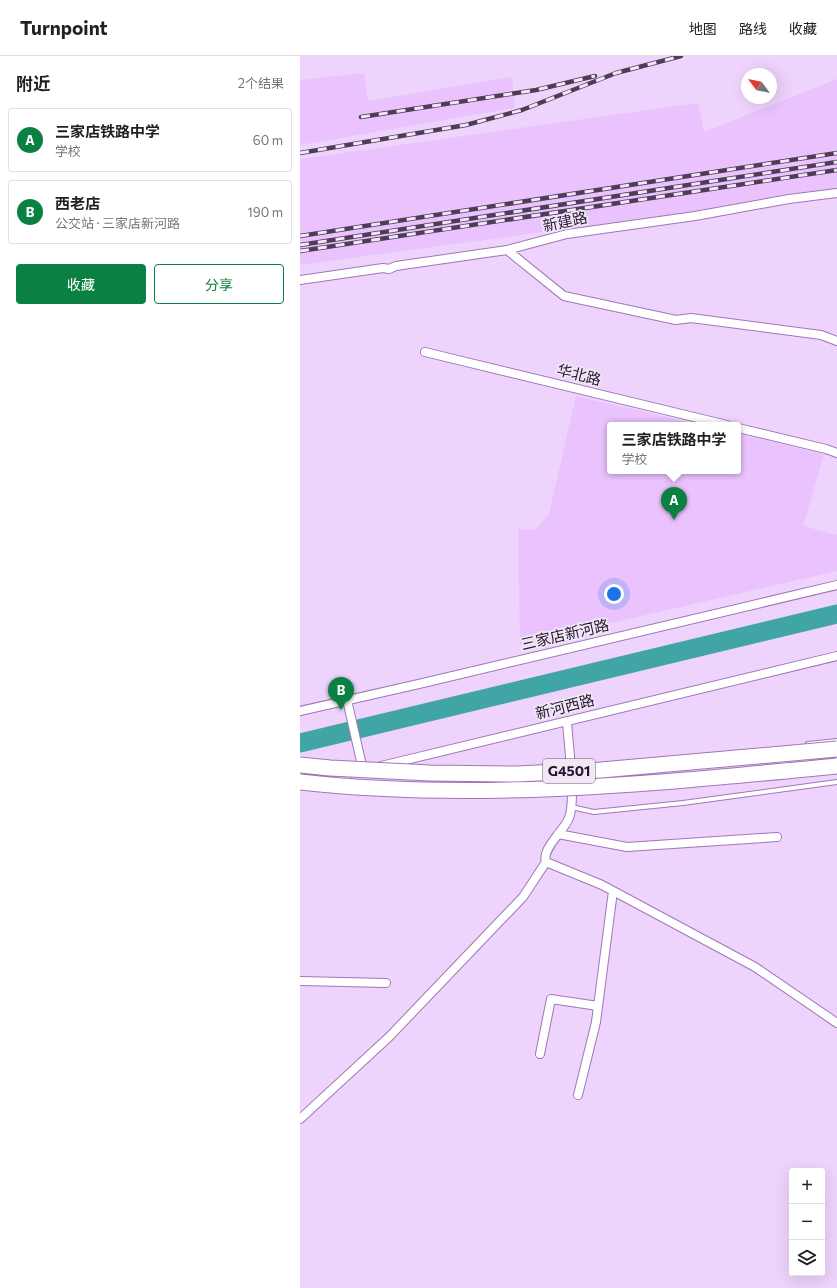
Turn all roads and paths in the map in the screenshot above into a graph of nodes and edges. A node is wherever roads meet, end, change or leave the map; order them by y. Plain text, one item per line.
1 (837, 193) edge
2 (507, 250) junction
3 (300, 280) edge
4 (837, 341) edge
5 (425, 352) dead end
6 (715, 422) edge
7 (741, 429) edge
8 (837, 453) edge
9 (837, 585) edge
10 (837, 656) edge
11 (347, 700) junction
12 (300, 711) edge
13 (567, 721) junction
14 (837, 741) edge
15 (806, 744) dead end
16 (837, 749) edge
17 (736, 753) dead end
18 (300, 765) edge
19 (837, 766) edge
20 (570, 768) junction
21 (363, 770) junction
22 (837, 782) edge
23 (300, 784) edge
24 (571, 807) junction
25 (558, 834) junction
26 (777, 837) dead end
27 (546, 862) junction
28 (613, 891) junction
29 (300, 981) edge
30 (386, 983) dead end
31 (598, 1006) junction
32 (837, 1023) edge
33 (540, 1054) dead end
34 (578, 1095) dead end
35 (300, 1119) edge

1 - 2 street, 新建路
2 - 3 street, 新建路
2 - 4 street
5 - 6 street, 华北路
7 - 8 street
9 - 11 street, 三家店新河路
10 - 13 street, 新河西路
11 - 12 street, 三家店新河路
11 - 21 street
13 - 20 street
13 - 21 street, 新河西路
14 - 15 lane
16 - 18 highway, G4501, bridge
17 - 20 lane
19 - 23 highway, G4501, bridge
20 - 24 street
21 - 23 street, 新河西路
22 - 24 lane
24 - 25 street
25 - 26 street
25 - 27 street
27 - 28 street
27 - 35 street
28 - 31 street
28 - 32 street
29 - 30 street
31 - 33 street
31 - 34 street

